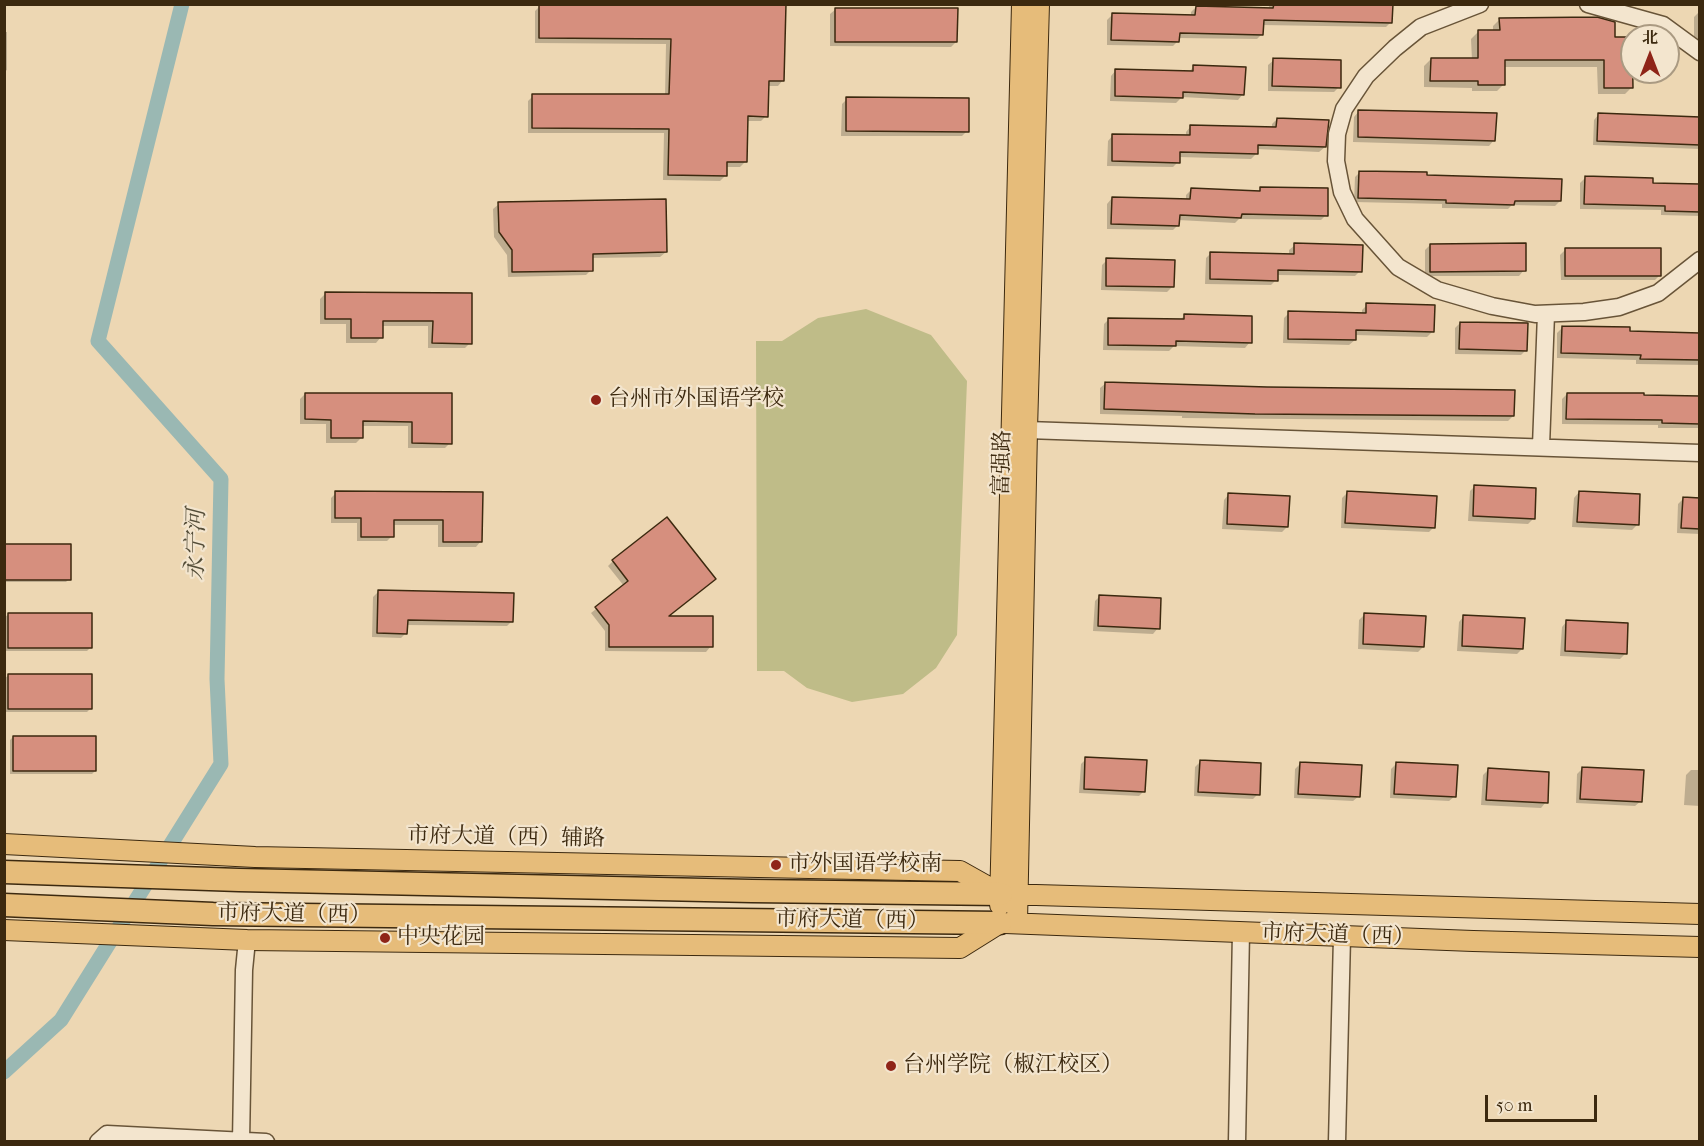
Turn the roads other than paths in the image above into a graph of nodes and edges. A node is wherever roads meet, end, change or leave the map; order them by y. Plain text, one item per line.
1 (1022, 4) edge
2 (1039, 4) edge
3 (1480, 4) edge
4 (1588, 4) edge
5 (1700, 52) edge
6 (1700, 260) edge
7 (1546, 314) junction
8 (1027, 430) junction
9 (1541, 446) junction
10 (1700, 453) edge
11 (4, 844) edge
12 (4, 872) edge
13 (1009, 894) junction
14 (4, 905) edge
15 (1700, 914) edge
16 (1008, 923) junction
17 (4, 930) edge
18 (1241, 932) junction
19 (1342, 937) junction
20 (247, 940) junction
21 (1700, 946) edge
22 (241, 1141) edge
23 (98, 1142) edge
24 (266, 1142) edge
25 (1237, 1142) edge
26 (1336, 1142) edge

1 - 13 main road, 富强路
2 - 8 main road, 富强路
3 - 7 street
4 - 5 street
6 - 7 street
7 - 9 street
8 - 9 street
8 - 13 main road, 富强路
9 - 10 street
11 - 13 main road, 市府大道（西）辅路
12 - 13 highway, 市府大道（西）
13 - 15 main road, 市府大道（西）
13 - 16 main road, 富强路
14 - 16 highway, 市府大道（西）
16 - 18 main road, 市府大道（西）
16 - 20 main road
17 - 20 main road
18 - 19 main road, 市府大道（西）
18 - 25 street
19 - 21 main road, 市府大道（西）
19 - 26 street
20 - 22 street
22 - 23 street
22 - 24 street

